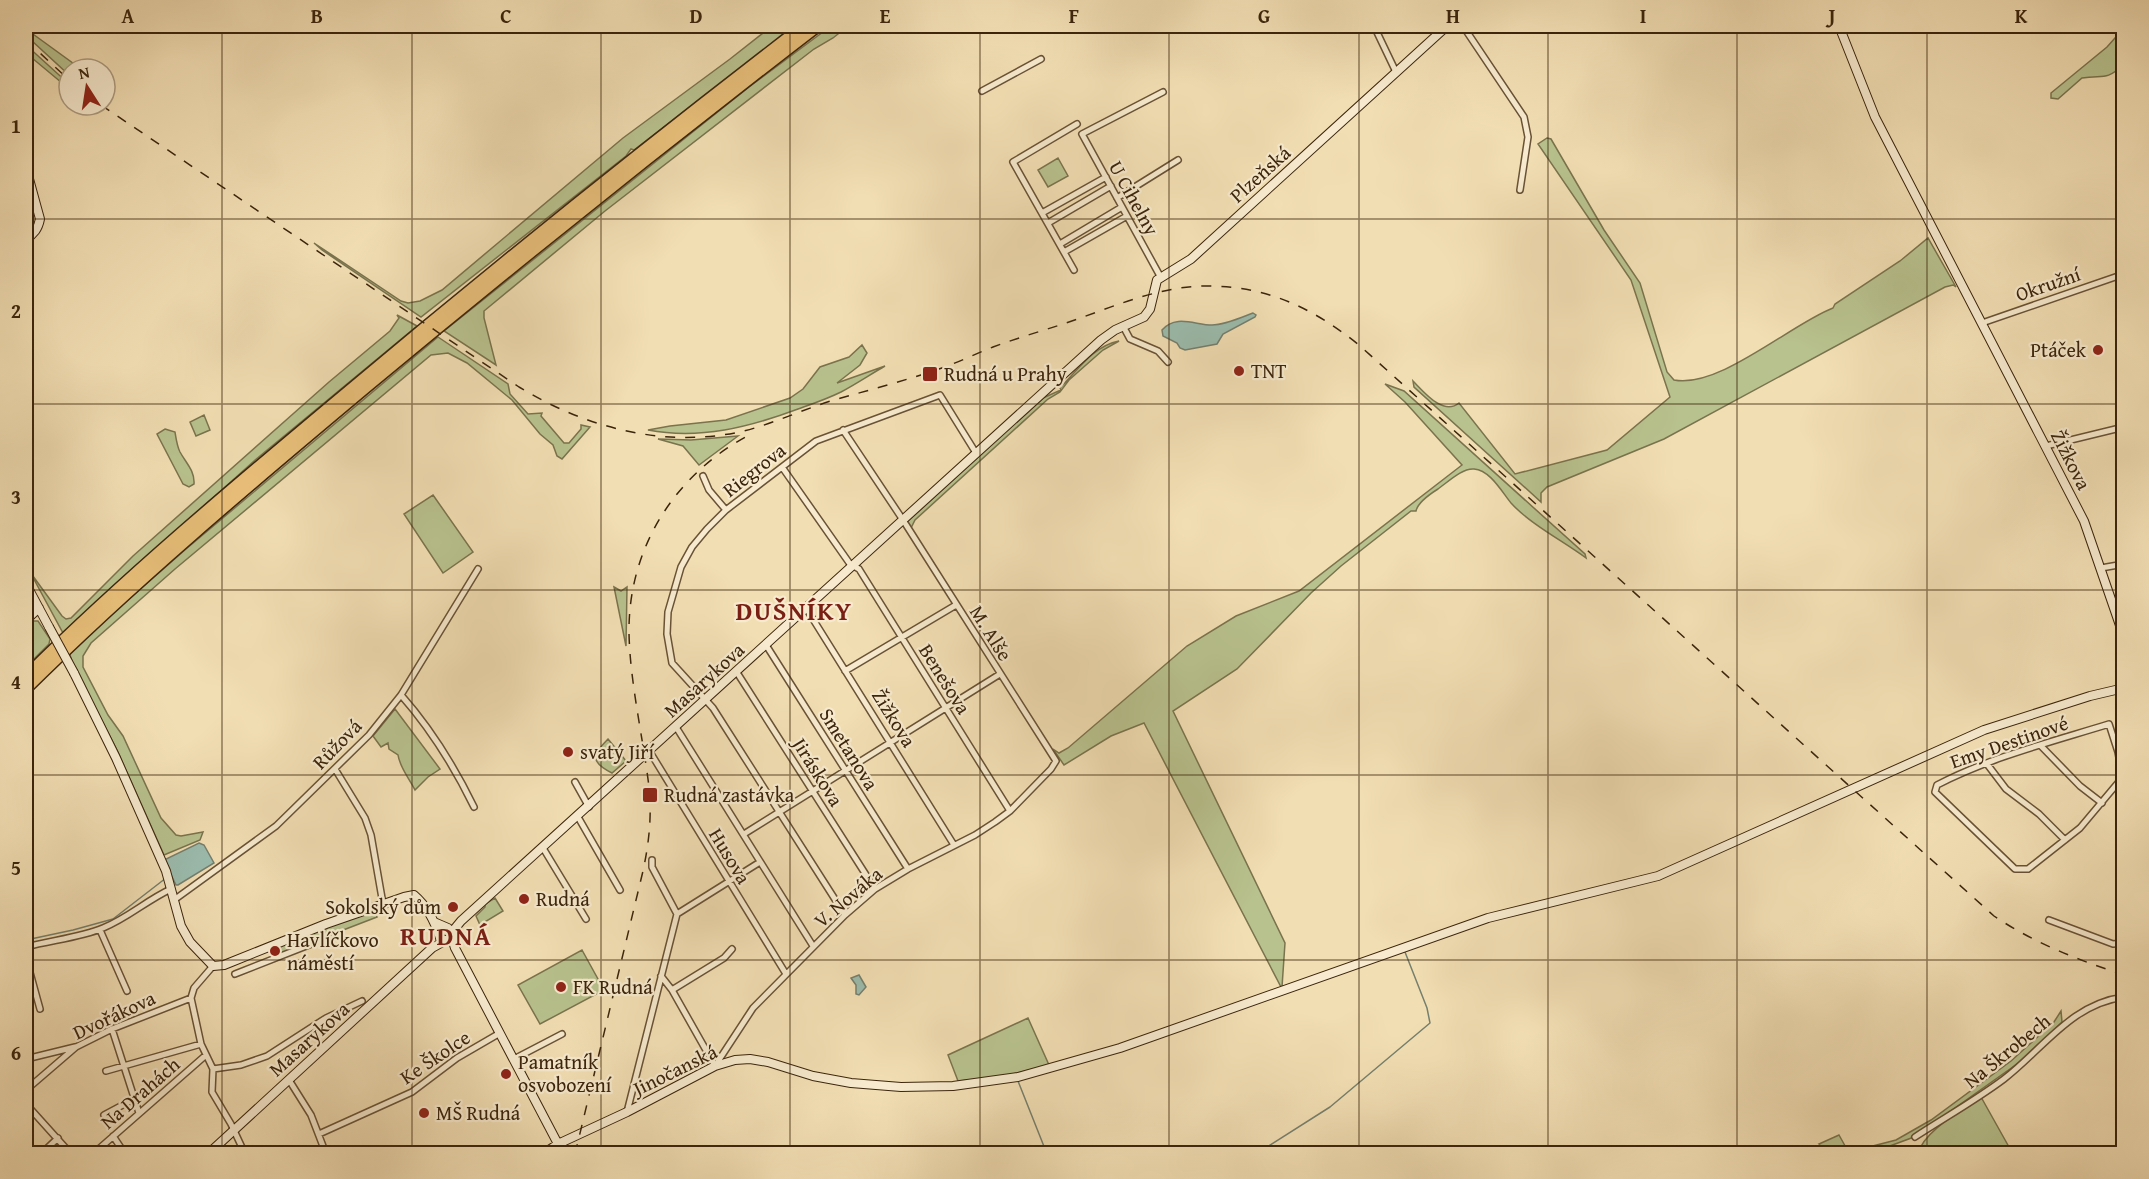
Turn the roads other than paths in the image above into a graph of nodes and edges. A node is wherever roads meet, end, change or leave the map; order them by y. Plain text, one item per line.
1 (803, 26) edge
2 (818, 26) edge
3 (1374, 26) edge
4 (1447, 26) edge
5 (1463, 26) edge
6 (1839, 26) edge
7 (1437, 29) edge
8 (1041, 59) dead end
9 (1396, 72) junction
10 (982, 91) dead end
11 (1163, 92) dead end
12 (1077, 124) dead end
13 (1178, 160) dead end
14 (26, 168) edge
15 (1106, 177) junction
16 (1111, 186) junction
17 (1520, 190) dead end
18 (1117, 198) junction
19 (1122, 207) junction
20 (1042, 213) junction
21 (1127, 216) junction
22 (1048, 223) junction
23 (26, 239) edge
24 (1060, 244) junction
25 (1064, 252) junction
26 (1074, 270) dead end
27 (2124, 274) edge
28 (1160, 276) junction
29 (1982, 323) junction
30 (1124, 326) junction
31 (1168, 362) dead end
32 (2124, 427) edge
33 (843, 430) junction
34 (2046, 446) junction
35 (976, 453) junction
36 (782, 467) junction
37 (703, 476) dead end
38 (726, 510) junction
39 (903, 520) junction
40 (2124, 564) edge
41 (853, 566) junction
42 (2101, 568) junction
43 (478, 569) dead end
44 (26, 584) edge
45 (956, 605) junction
46 (2124, 606) edge
47 (39, 608) junction
48 (806, 608) junction
49 (2114, 609) junction
50 (26, 620) edge
51 (2123, 636) edge
52 (901, 638) junction
53 (766, 645) junction
54 (736, 671) junction
55 (845, 671) junction
56 (999, 674) junction
57 (26, 676) edge
58 (2124, 688) edge
59 (26, 689) edge
60 (401, 695) junction
61 (705, 701) junction
62 (946, 709) junction
63 (676, 727) junction
64 (890, 742) junction
65 (2041, 746) junction
66 (2121, 751) edge
67 (650, 752) junction
68 (1056, 761) joint
69 (1987, 764) junction
70 (335, 769) junction
71 (845, 771) junction
72 (2123, 779) edge
73 (575, 782) dead end
74 (812, 792) junction
75 (2102, 803) junction
76 (474, 807) dead end
77 (589, 807) junction
78 (1010, 811) junction
79 (779, 813) junction
80 (578, 817) junction
81 (744, 834) junction
82 (2065, 840) junction
83 (954, 845) junction
84 (543, 848) junction
85 (2124, 855) edge
86 (652, 860) dead end
87 (760, 862) junction
88 (908, 868) junction
89 (2124, 872) edge
90 (728, 882) junction
91 (171, 889) junction
92 (875, 889) junction
93 (620, 890) dead end
94 (174, 900) junction
95 (383, 904) junction
96 (676, 914) junction
97 (845, 915) junction
98 (586, 919) dead end
99 (2049, 920) dead end
100 (100, 930) junction
101 (445, 934) junction
102 (314, 943) dead end
103 (2124, 943) edge
104 (275, 944) junction
105 (813, 946) junction
106 (26, 948) edge
107 (732, 949) dead end
108 (280, 956) junction
109 (26, 958) edge
110 (213, 966) junction
111 (235, 974) dead end
112 (786, 974) junction
113 (661, 976) junction
114 (672, 990) junction
115 (127, 991) dead end
116 (2124, 997) edge
117 (191, 998) junction
118 (362, 1001) dead end
119 (352, 1006) junction
120 (40, 1009) dead end
121 (360, 1015) junction
122 (112, 1029) junction
123 (500, 1033) junction
124 (562, 1034) dead end
125 (201, 1044) junction
126 (76, 1047) junction
127 (206, 1055) junction
128 (26, 1059) edge
129 (514, 1059) junction
130 (125, 1065) junction
131 (715, 1066) junction
132 (213, 1069) junction
133 (106, 1071) dead end
134 (288, 1080) junction
135 (26, 1090) edge
136 (135, 1099) junction
137 (26, 1104) edge
138 (627, 1112) junction
139 (139, 1113) junction
140 (104, 1114) dead end
141 (233, 1130) junction
142 (319, 1134) junction
143 (114, 1136) junction
144 (1915, 1137) dead end
145 (58, 1138) junction
146 (558, 1144) junction
147 (40, 1154) edge
148 (71, 1154) edge
149 (93, 1154) edge
150 (125, 1154) edge
151 (208, 1154) edge
152 (245, 1154) edge
153 (326, 1154) edge
154 (543, 1154) edge

1 - 57 highway
2 - 59 highway
3 - 9 street
4 - 7 street, Plzeňská
5 - 17 street
6 - 29 street, Žižkova
7 - 9 street, Plzeňská
8 - 10 street
9 - 28 street, Plzeňská
11 - 15 street, U Cihelny
12 - 20 street
13 - 18 street
14 - 23 street
15 - 16 street, U Cihelny
15 - 20 street
16 - 18 street, U Cihelny
16 - 22 street
18 - 19 street, U Cihelny
19 - 21 street, U Cihelny
19 - 24 street
20 - 22 street
21 - 25 street
21 - 28 street, U Cihelny
22 - 24 street
24 - 25 street
25 - 26 street
27 - 29 street, Okružní
28 - 30 street
29 - 34 street, Žižkova
30 - 31 street
30 - 35 street, Masarykova
32 - 34 street
33 - 35 street, Riegrova
33 - 36 street, Riegrova
33 - 39 street, M. Alše
34 - 42 street, Žižkova
35 - 39 street, Masarykova
36 - 38 street, Riegrova
36 - 41 street, Benešova
37 - 38 street
38 - 61 street, Riegrova
39 - 41 street, Masarykova
39 - 45 street, M. Alše
40 - 42 street
41 - 48 street, Masarykova
41 - 52 street, Benešova
42 - 49 street, Žižkova
43 - 60 street, Růžová
44 - 47 street
45 - 52 street
45 - 56 street, M. Alše
46 - 49 street
47 - 50 street
47 - 91 street, bridge
48 - 53 street, Masarykova
48 - 55 street, Žižkova
49 - 51 street, Žižkova
52 - 55 street
52 - 62 street, Benešova
53 - 54 street, Masarykova
53 - 71 street, Smetanova
54 - 61 street, Masarykova
54 - 74 street, Jiráskova
55 - 64 street, Žižkova
56 - 62 street
56 - 68 street, M. Alše
58 - 131 street, Jinočanská
60 - 70 street, Růžová
60 - 76 street
61 - 63 street, Masarykova
61 - 79 street, Riegrova
62 - 64 street
62 - 78 street, Benešova
63 - 67 street, Masarykova
63 - 81 street
64 - 71 street
64 - 83 street, Žižkova
65 - 66 street, Emy Destinové
65 - 69 street, Emy Destinové
65 - 75 street
66 - 72 street, Emy Destinové
67 - 77 street, Masarykova
67 - 90 street, Husova
68 - 78 street, V. Nováka
69 - 82 street
69 - 82 street, Emy Destinové
70 - 94 street, Růžová
70 - 95 street
71 - 74 street
71 - 88 street, Smetanova
72 - 75 street, Emy Destinové
73 - 77 street
74 - 79 street
74 - 92 street, Jiráskova
75 - 82 street, Emy Destinové
77 - 80 street, Masarykova
78 - 83 street, V. Nováka
79 - 81 street
79 - 97 street, Riegrova
80 - 84 street, Masarykova
80 - 93 street
81 - 87 street
83 - 88 street, V. Nováka
84 - 98 street
84 - 101 street, Masarykova
85 - 89 street
86 - 96 street
87 - 90 street
87 - 105 street
88 - 92 street, V. Nováka
90 - 96 street
90 - 112 street, Husova
91 - 94 street
91 - 100 street
92 - 97 street, V. Nováka
94 - 110 street
95 - 101 street
95 - 104 street
96 - 113 street
97 - 105 street, V. Nováka
99 - 103 street
100 - 106 street
100 - 115 street
101 - 121 street, Masarykova
101 - 123 street
102 - 108 street
104 - 108 street
104 - 110 street
105 - 112 street, V. Nováka
107 - 114 street
108 - 111 street
109 - 120 street
110 - 117 street
112 - 131 street, V. Nováka
113 - 114 street
113 - 138 street
114 - 131 street
116 - 144 street, Na Škrobech
117 - 122 street, Dvořákova
117 - 125 street
118 - 119 street
119 - 121 street
119 - 132 street
121 - 134 street, Masarykova
122 - 126 street, Dvořákova
122 - 130 street
123 - 129 street
123 - 142 street, Ke Školce
124 - 129 street
125 - 127 street
125 - 130 street
126 - 128 street
126 - 135 street, Dvořákova
127 - 132 street
127 - 139 street, Na Drahách
129 - 146 street
130 - 133 street
130 - 136 street
131 - 138 street, Jinočanská
132 - 141 street
134 - 141 street, Masarykova
134 - 142 street
136 - 139 street
136 - 140 street
137 - 145 street
138 - 146 street, Jinočanská
139 - 143 street, Na Drahách
141 - 151 street, Masarykova
141 - 152 street
142 - 153 street
143 - 149 street, Na Drahách
143 - 150 street
145 - 147 street
145 - 148 street
146 - 154 street, Jinočanská

